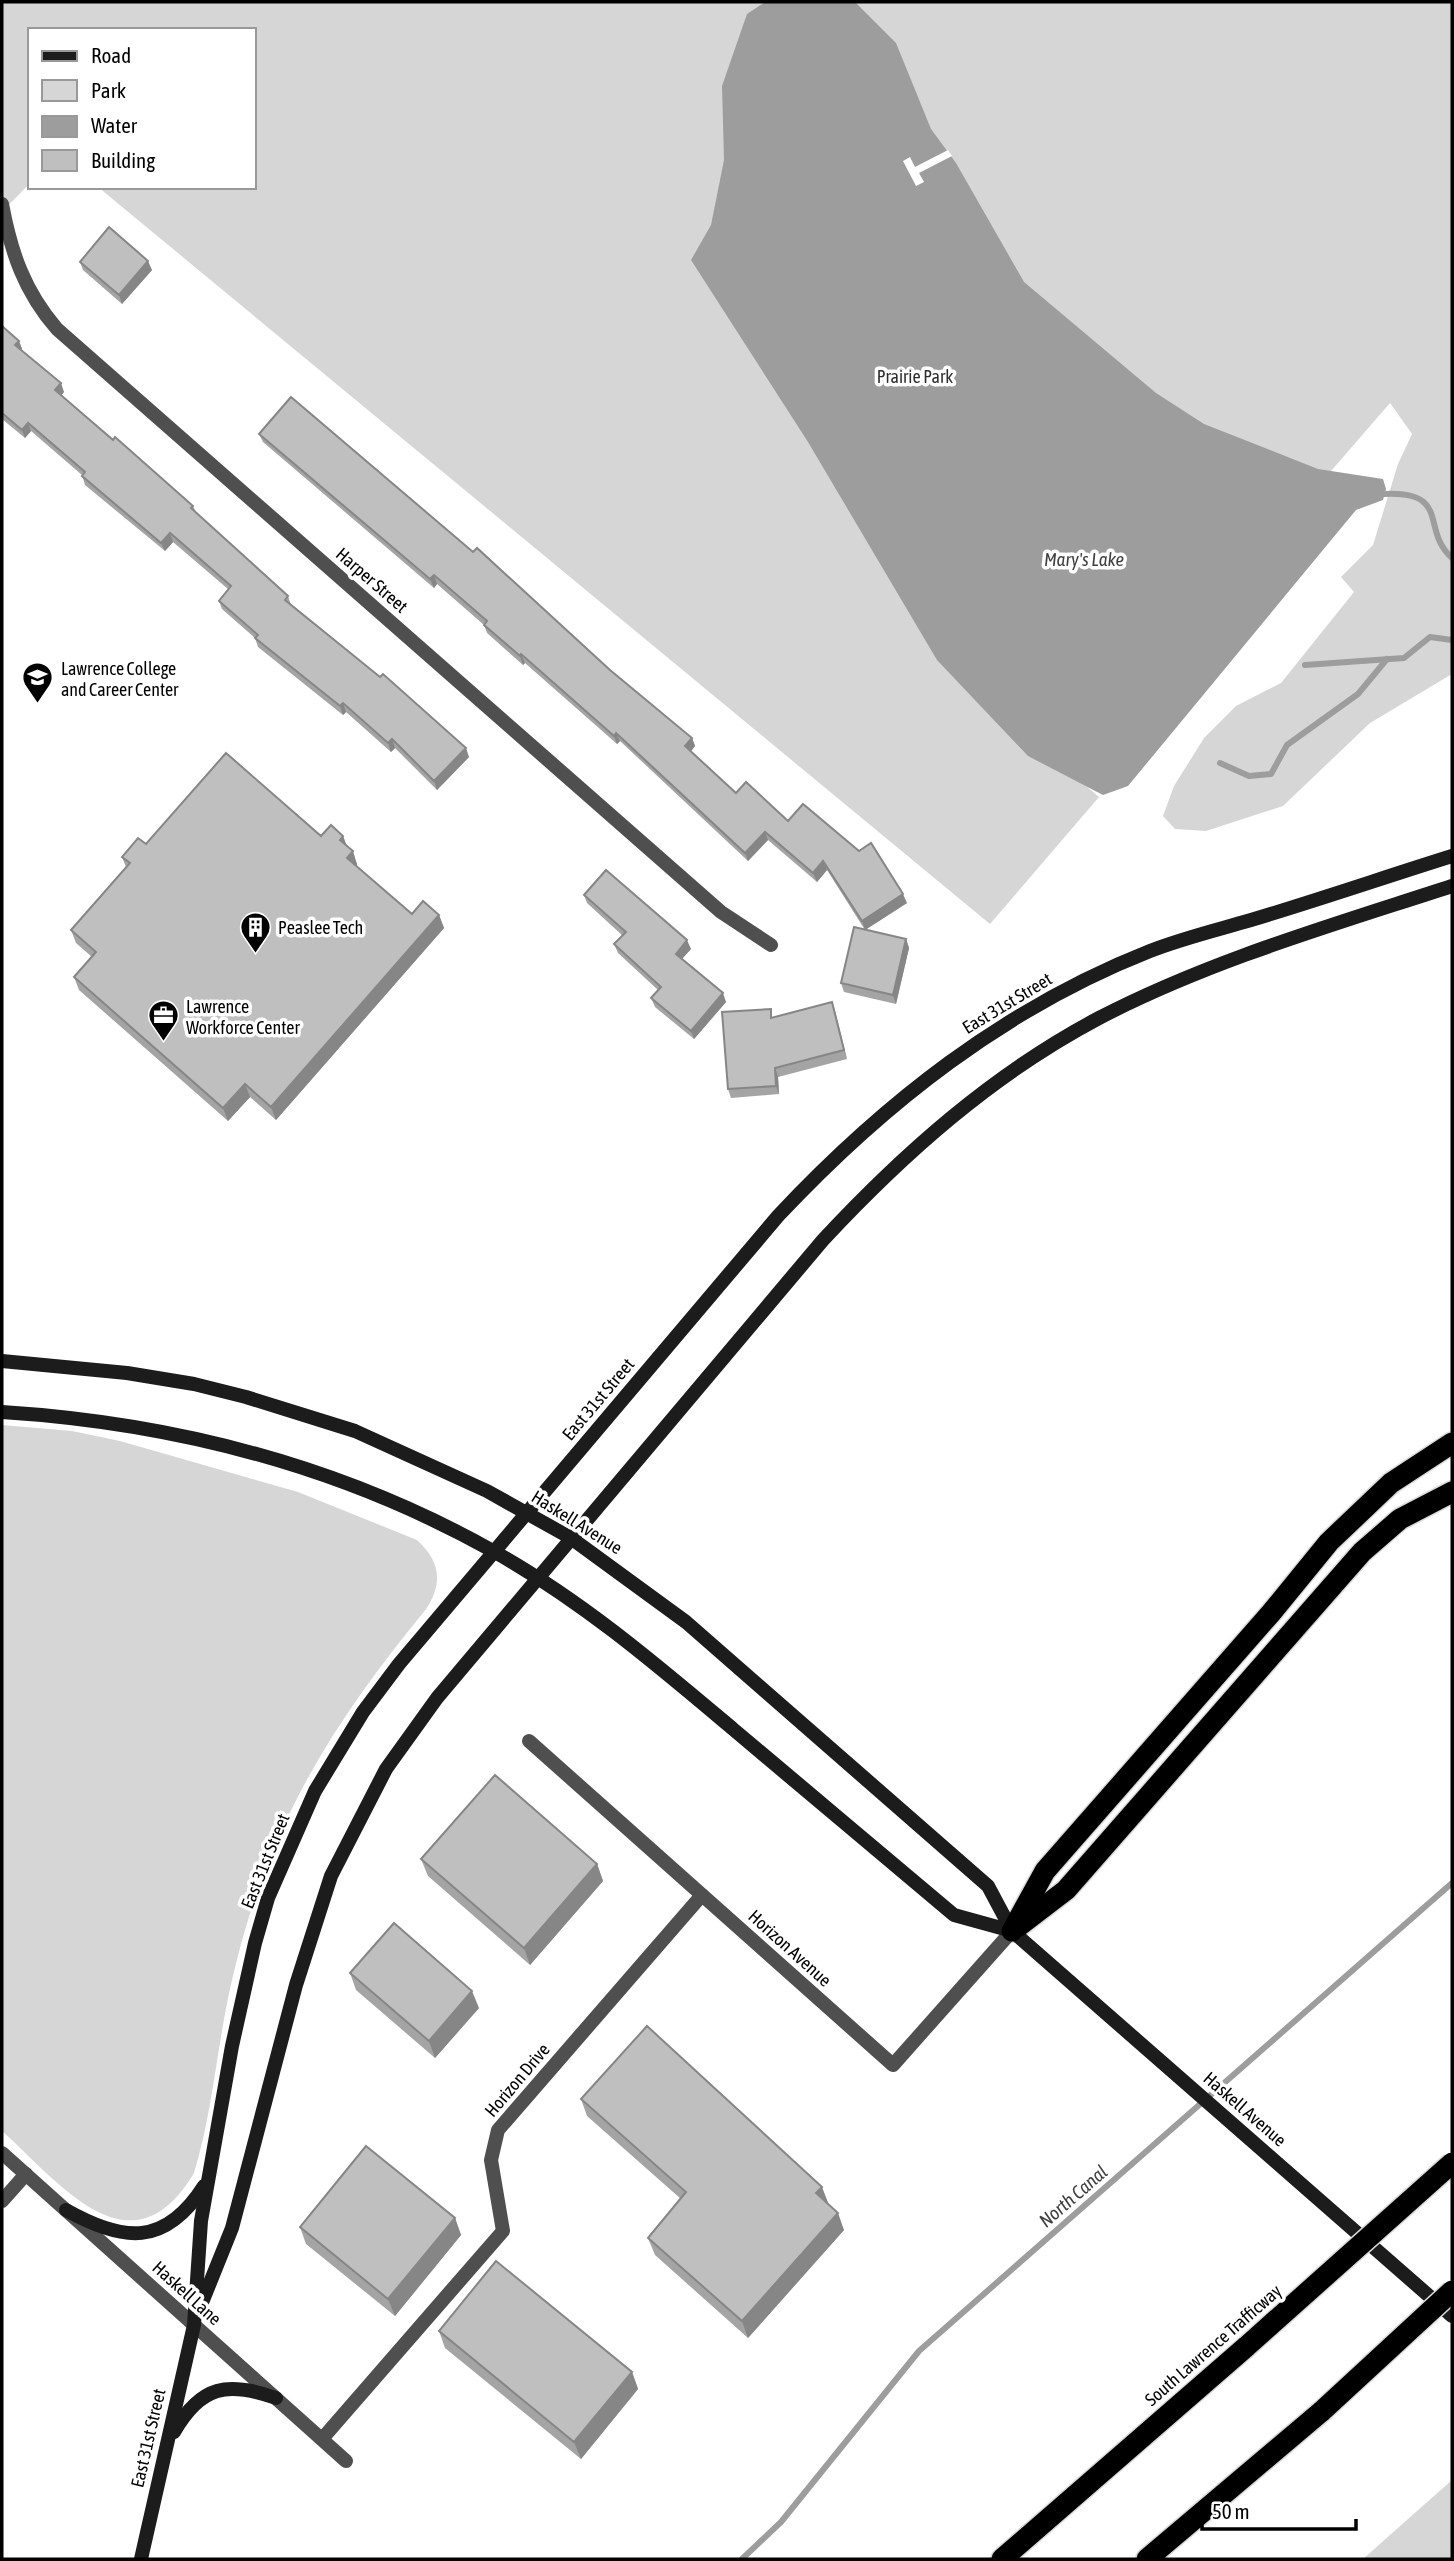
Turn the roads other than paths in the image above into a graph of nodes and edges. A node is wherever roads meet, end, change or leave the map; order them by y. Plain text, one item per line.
1 (2, 204) edge
2 (1452, 856) edge
3 (1452, 886) edge
4 (771, 945) dead end
5 (2, 1361) edge
6 (2, 1412) edge
7 (1452, 1443) edge
8 (1452, 1492) edge
9 (527, 1512) junction
10 (571, 1538) junction
11 (494, 1551) junction
12 (537, 1578) junction
13 (528, 1741) dead end
14 (702, 1895) junction
15 (1012, 1931) junction
16 (2, 2153) edge
17 (1452, 2163) edge
18 (26, 2174) junction
19 (209, 2179) junction
20 (2, 2201) edge
21 (66, 2210) junction
22 (1452, 2291) edge
23 (1452, 2316) edge
24 (194, 2325) junction
25 (276, 2398) junction
26 (322, 2439) junction
27 (163, 2459) junction
28 (346, 2461) dead end
29 (141, 2559) edge
30 (1002, 2559) edge
31 (1147, 2559) edge

1 - 4 street, Harper Street
2 - 9 main road, East 31st Street
3 - 10 main road, East 31st Street
5 - 9 main road, Haskell Avenue
6 - 11 main road, Haskell Avenue
7 - 15 highway
8 - 15 highway
9 - 10 main road, Haskell Avenue
9 - 11 main road, East 31st Street
10 - 12 main road, East 31st Street
10 - 15 main road, Haskell Avenue
11 - 12 main road, Haskell Avenue
11 - 19 main road, East 31st Street
12 - 15 main road, Haskell Avenue
12 - 24 main road, East 31st Street
13 - 14 street, Horizon Avenue
14 - 15 street, Horizon Avenue
14 - 26 street, Horizon Drive
15 - 23 main road, Haskell Avenue
16 - 18 street, Haskell Lane
17 - 30 highway, South Lawrence Trafficway, bridge
18 - 20 street
18 - 21 street, Haskell Lane
19 - 21 main road
19 - 24 main road, East 31st Street
21 - 24 street, Haskell Lane
22 - 31 highway, bridge
24 - 25 street, Haskell Lane
24 - 27 main road, East 31st Street
25 - 26 street, Haskell Lane
25 - 27 main road
26 - 28 street, Haskell Lane
27 - 29 main road, East 31st Street

